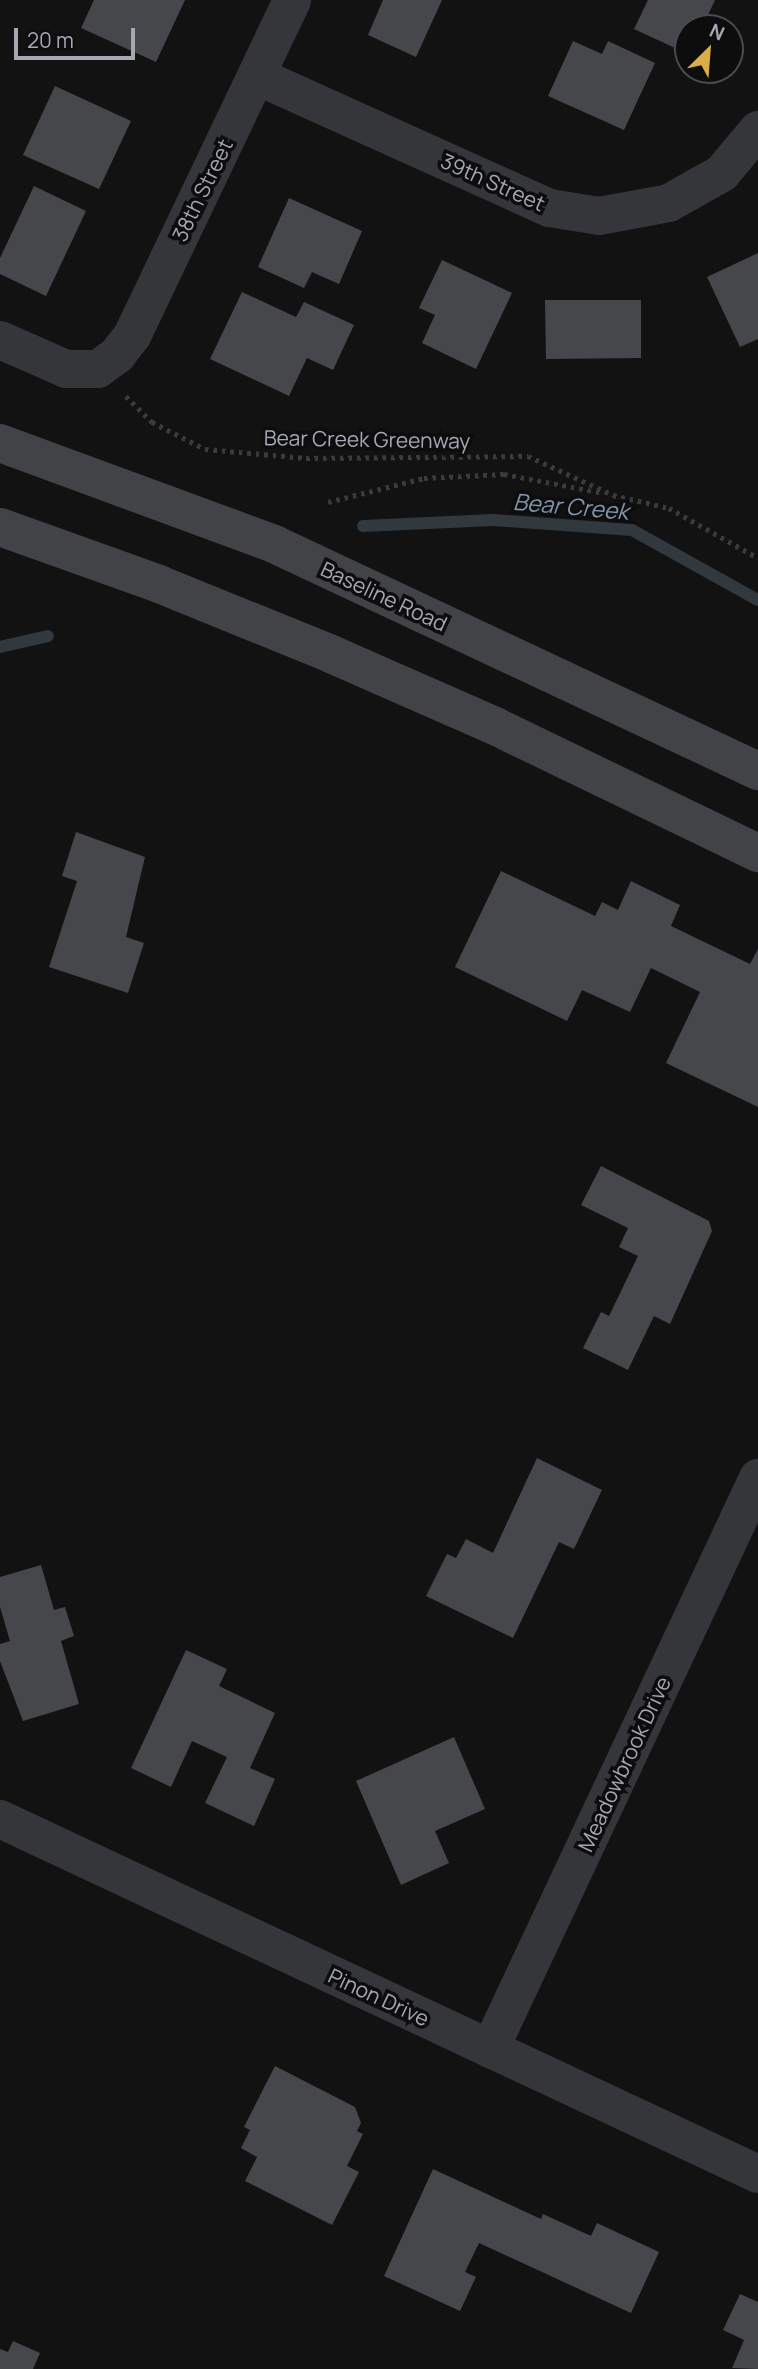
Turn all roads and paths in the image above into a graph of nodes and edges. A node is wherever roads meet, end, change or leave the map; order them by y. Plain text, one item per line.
1 (292, 0) edge
2 (257, 76) junction
3 (758, 131) edge
4 (0, 340) edge
5 (98, 369) junction
6 (0, 443) edge
7 (613, 495) junction
8 (328, 502) dead end
9 (0, 527) edge
10 (758, 558) edge
11 (758, 771) edge
12 (758, 853) edge
13 (758, 1478) edge
14 (0, 1819) edge
15 (490, 2049) junction
16 (758, 2174) edge

1 - 2 street, 38th Street
2 - 3 street, 39th Street
2 - 5 street, 38th Street
4 - 5 street
5 - 7 path, Bear Creek Greenway
6 - 11 main road, Baseline Road
7 - 8 path, Bear Creek Greenway
7 - 10 path, Bear Creek Greenway
9 - 12 main road
13 - 15 street, Meadowbrook Drive
14 - 15 street, Pinon Drive
15 - 16 street, Pinon Drive

